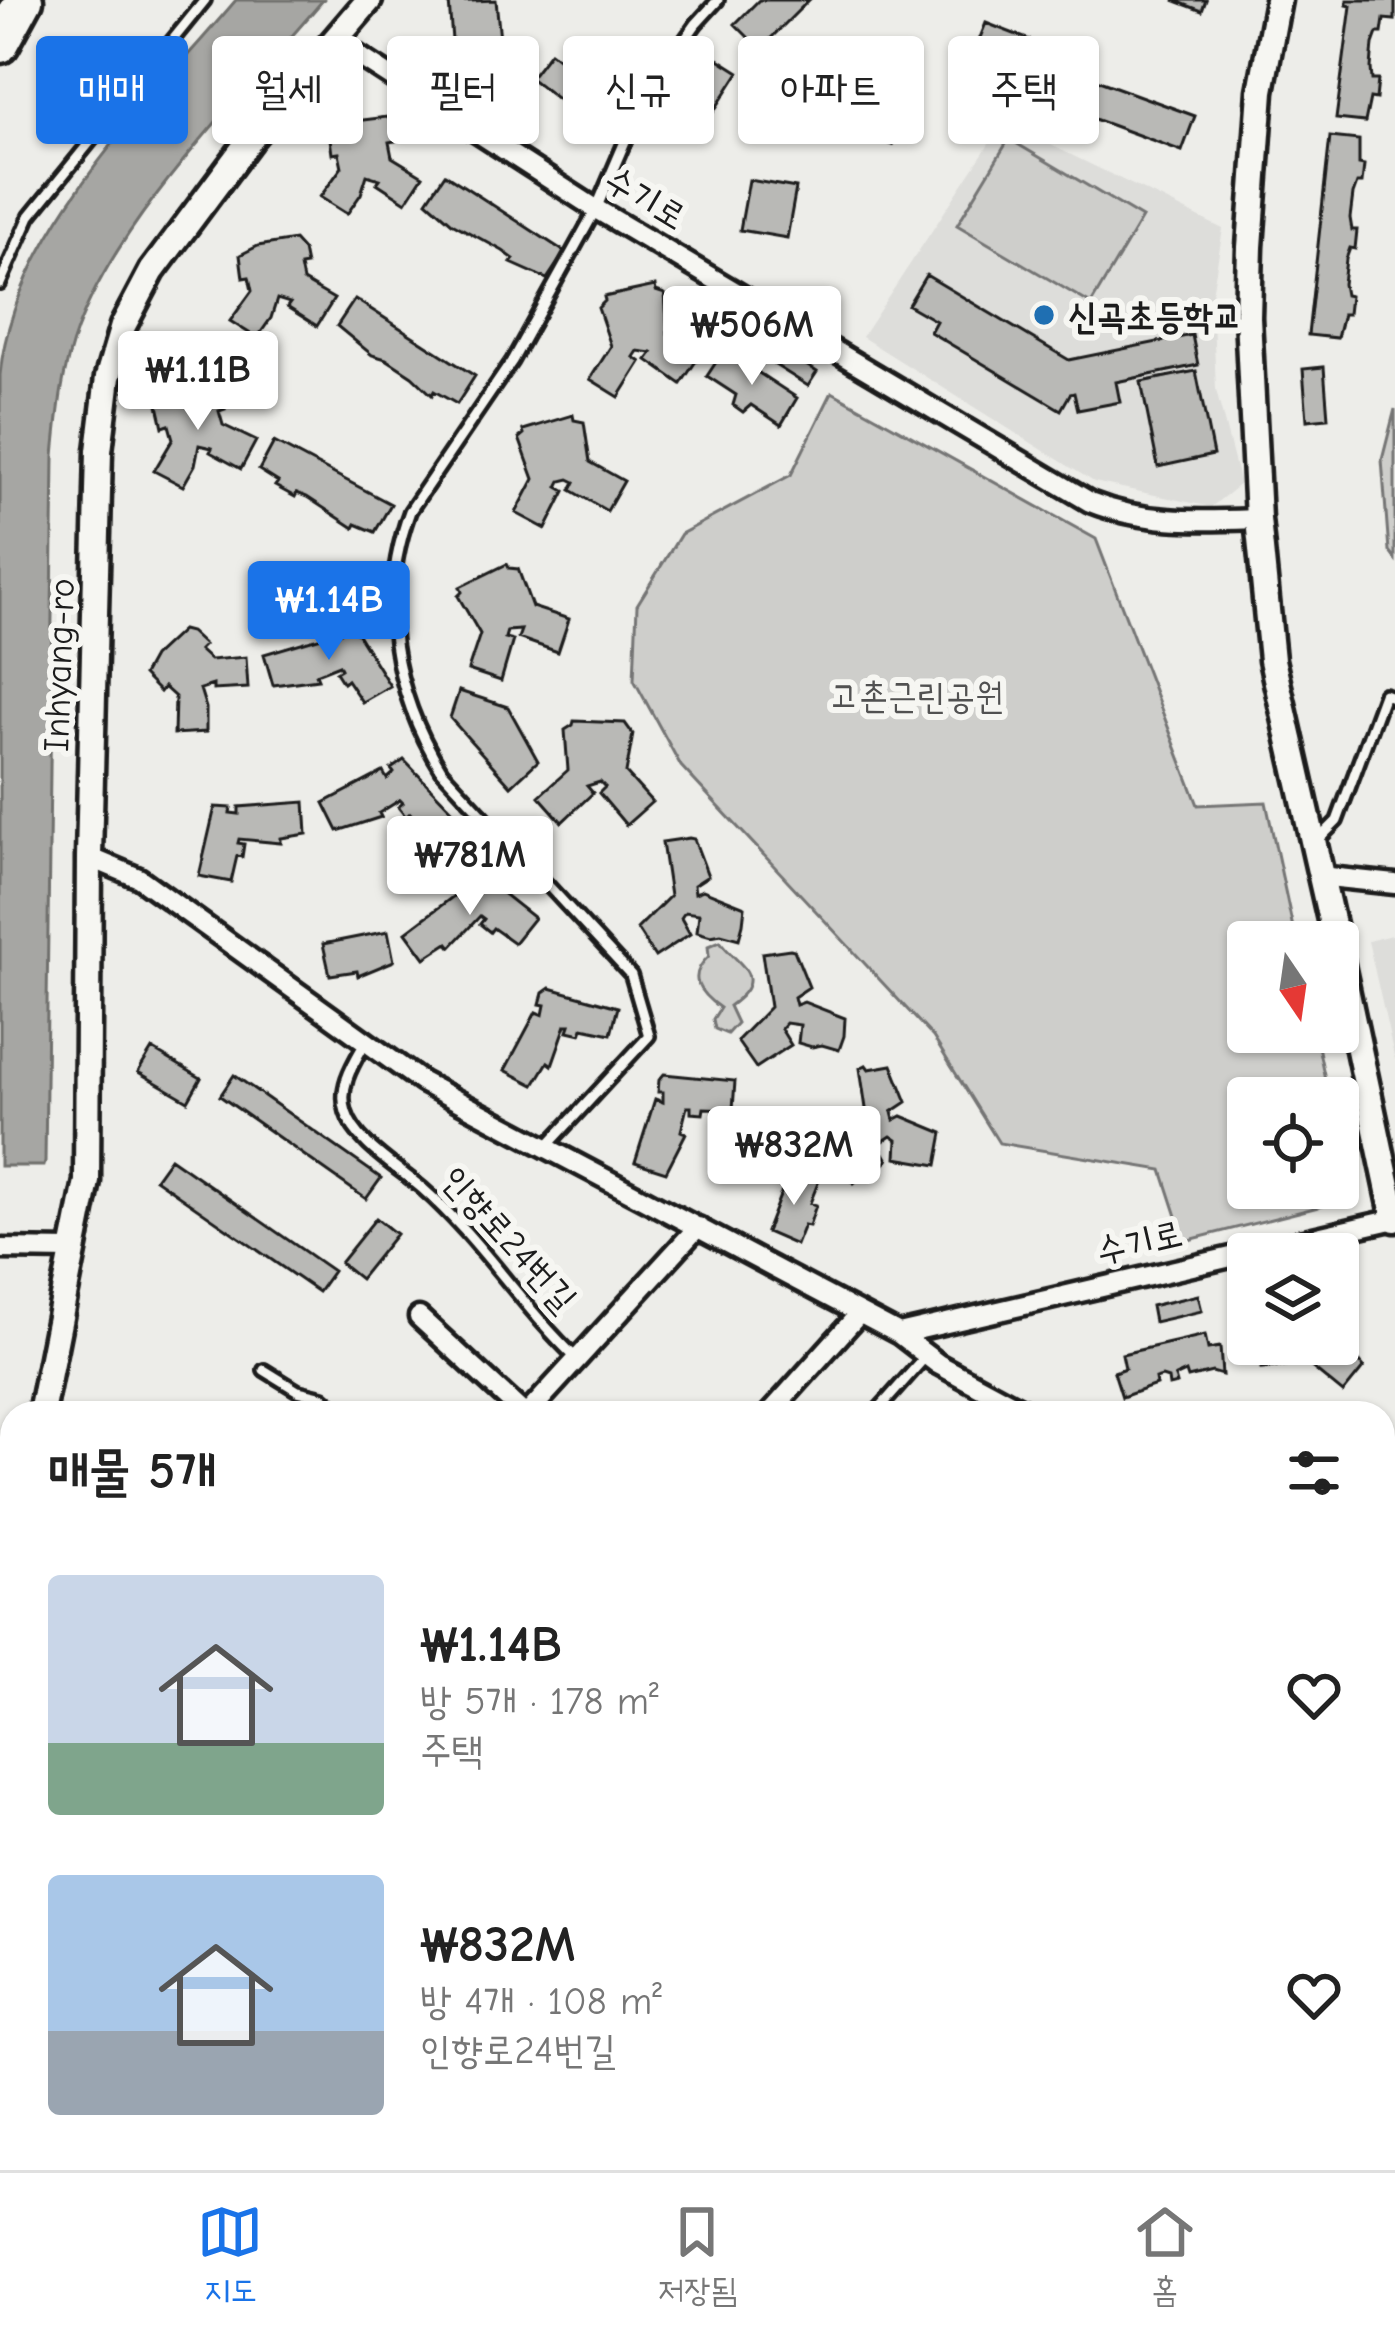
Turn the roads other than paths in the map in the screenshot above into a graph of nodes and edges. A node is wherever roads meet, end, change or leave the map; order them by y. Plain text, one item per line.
1 (10, 0) edge
2 (24, 0) edge
3 (205, 0) edge
4 (718, 0) edge
5 (1278, 0) edge
6 (367, 1) edge
7 (0, 13) edge
8 (337, 36) edge
9 (0, 44) edge
10 (363, 59) edge
11 (247, 144) edge
12 (596, 209) junction
13 (0, 284) edge
14 (1258, 519) junction
15 (1395, 698) edge
16 (1312, 846) junction
17 (89, 857) junction
18 (1319, 876) junction
19 (1395, 884) edge
20 (1331, 921) edge
21 (365, 1043) junction
22 (1359, 1050) edge
23 (547, 1146) junction
24 (1395, 1219) edge
25 (698, 1227) junction
26 (0, 1249) edge
27 (73, 1250) junction
28 (859, 1314) junction
29 (419, 1317) dead end
30 (899, 1334) junction
31 (926, 1356) junction
32 (577, 1359) junction
33 (264, 1370) dead end
34 (43, 1401) edge
35 (328, 1401) edge
36 (512, 1401) edge
37 (537, 1401) edge
38 (781, 1401) edge
39 (886, 1401) edge
40 (1007, 1401) edge

1 - 7 highway
2 - 9 highway
3 - 13 lane
4 - 12 lane
5 - 14 street
6 - 8 street, Inhyang-ro
10 - 12 street, 수기로
11 - 17 street, Inhyang-ro
12 - 14 street, 수기로
12 - 23 lane
14 - 16 street
15 - 16 lane
16 - 18 street
17 - 21 street, 인향로24번길
17 - 27 street, Inhyang-ro
18 - 19 street
18 - 20 street
21 - 23 street, 인향로24번길
21 - 32 lane, 인향로24번길
22 - 24 street, 수기로
23 - 25 street, 인향로24번길
24 - 30 street, 수기로
25 - 28 street, 인향로24번길
25 - 32 street, 인향로24번길
26 - 27 street
27 - 34 street, Inhyang-ro
28 - 30 street, 인향로24번길
28 - 38 street
29 - 36 street
30 - 31 street, 인향로24번길
31 - 39 lane
31 - 40 street, 인향로24번길
32 - 37 street, 인향로24번길
33 - 35 lane

